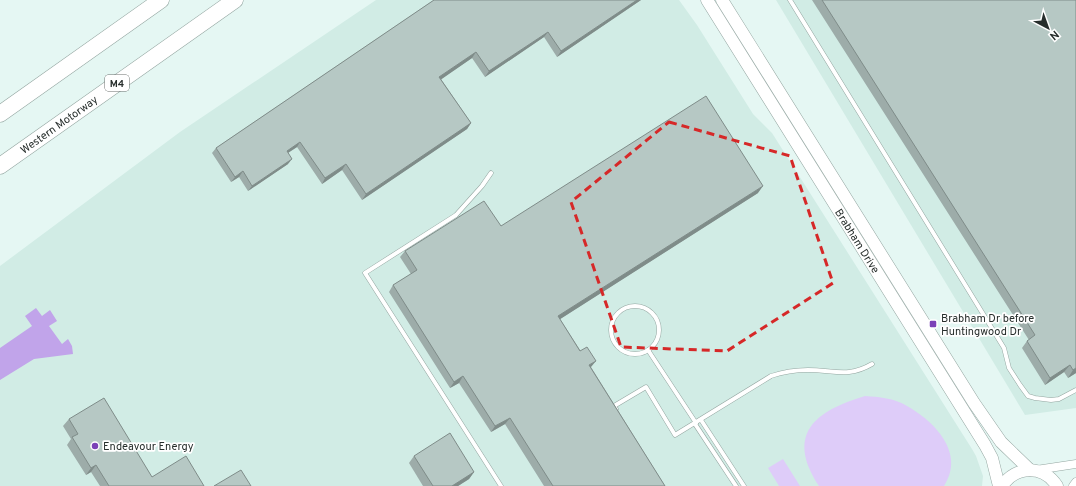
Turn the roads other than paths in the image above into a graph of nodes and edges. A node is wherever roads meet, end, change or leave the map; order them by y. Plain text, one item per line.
1 (162, 0) edge
2 (235, 0) edge
3 (707, 0) edge
4 (722, 0) edge
5 (790, 0) edge
6 (0, 114) edge
7 (0, 166) edge
8 (491, 173) dead end
9 (648, 350) junction
10 (872, 364) dead end
11 (1076, 390) edge
12 (619, 413) edge
13 (701, 420) junction
14 (695, 423) junction
15 (1076, 464) edge
16 (1032, 470) junction
17 (1076, 482) edge
18 (501, 486) edge
19 (736, 486) edge
20 (744, 486) edge
21 (1001, 486) edge
22 (1057, 486) edge
23 (1073, 486) edge

1 - 6 highway
2 - 7 highway, Western Motorway / M4
3 - 21 main road, Brabham Drive
4 - 16 main road, Brabham Drive
5 - 11 lane
8 - 18 lane
9 - 9 lane
9 - 14 lane
10 - 13 lane
12 - 14 lane
13 - 14 lane
13 - 20 lane
14 - 19 lane
15 - 16 street
16 - 21 main road
16 - 22 main road, Brabham Drive
17 - 23 street

